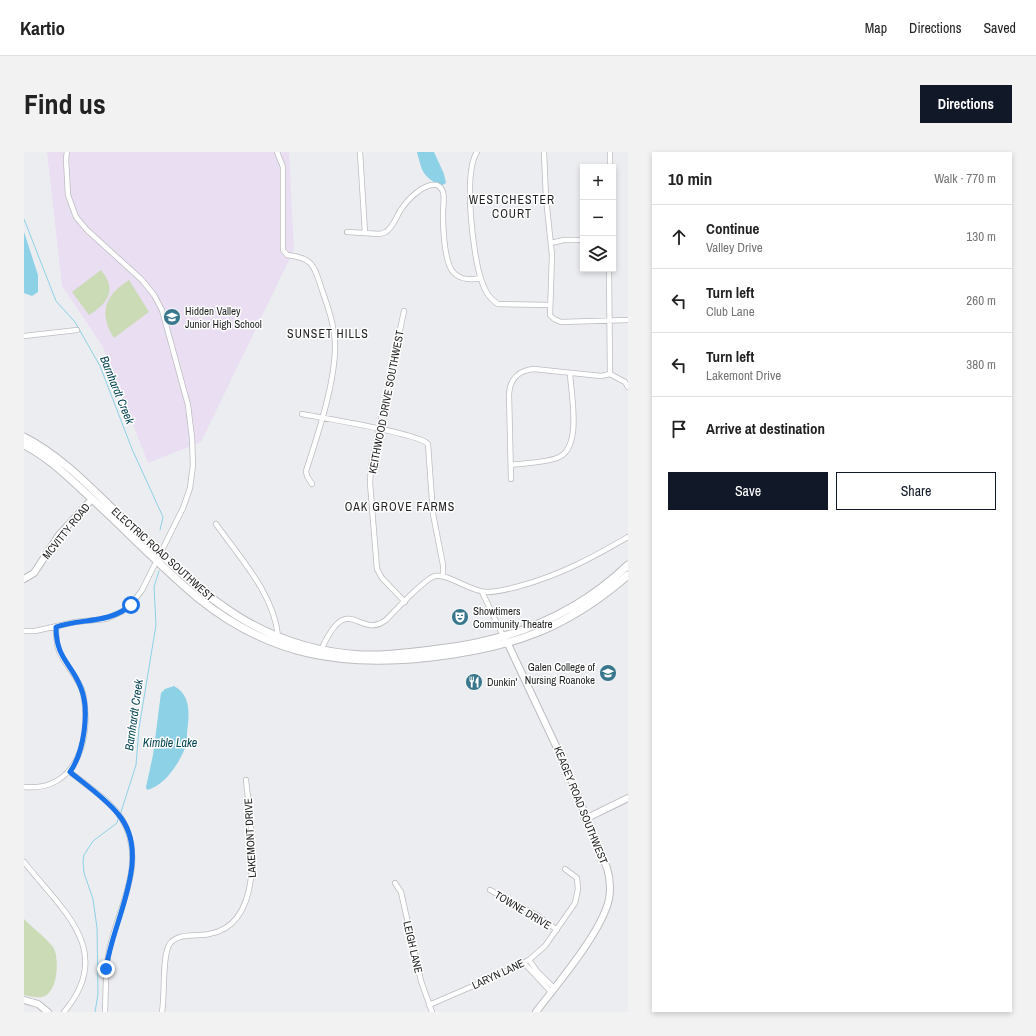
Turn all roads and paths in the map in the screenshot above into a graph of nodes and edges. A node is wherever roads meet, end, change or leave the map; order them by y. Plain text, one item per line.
1 (67, 152) edge
2 (277, 152) edge
3 (360, 152) edge
4 (477, 152) edge
5 (544, 152) edge
6 (610, 152) edge
7 (610, 164) edge
8 (347, 232) dead end
9 (365, 233) junction
10 (580, 240) edge
11 (551, 243) junction
12 (609, 272) edge
13 (480, 278) junction
14 (550, 305) junction
15 (404, 311) dead end
16 (628, 320) edge
17 (609, 321) junction
18 (77, 330) dead end
19 (24, 336) edge
20 (570, 373) junction
21 (610, 374) junction
22 (628, 386) edge
23 (302, 414) dead end
24 (323, 418) junction
25 (379, 429) junction
26 (24, 437) edge
27 (24, 445) edge
28 (511, 465) junction
29 (511, 479) dead end
30 (312, 484) dead end
31 (92, 499) junction
32 (216, 524) dead end
33 (628, 537) edge
34 (161, 553) junction
35 (156, 560) junction
36 (628, 565) edge
37 (628, 575) edge
38 (443, 576) junction
39 (24, 579) edge
40 (482, 592) junction
41 (405, 602) junction
42 (56, 627) junction
43 (24, 631) edge
44 (278, 636) junction
45 (504, 637) junction
46 (508, 644) junction
47 (321, 650) junction
48 (70, 772) junction
49 (246, 780) dead end
50 (24, 787) edge
51 (628, 798) edge
52 (586, 819) junction
53 (24, 862) edge
54 (565, 869) dead end
55 (394, 883) dead end
56 (490, 890) dead end
57 (557, 930) junction
58 (529, 960) junction
59 (524, 963) junction
60 (553, 990) junction
61 (24, 1000) edge
62 (429, 1005) junction
63 (48, 1012) edge
64 (64, 1012) edge
65 (105, 1012) edge
66 (162, 1012) edge
67 (432, 1012) edge
68 (536, 1012) edge

1 - 34 street
2 - 24 street
3 - 9 street
4 - 13 street
5 - 11 street
6 - 7 street
8 - 9 street
9 - 13 street
10 - 11 street
11 - 14 street
12 - 17 street
13 - 14 street
14 - 17 street
15 - 25 street, KEITHWOOD DRIVE SOUTHWEST
16 - 17 street
17 - 21 street
18 - 19 street
20 - 21 street
20 - 28 street
20 - 28 street
21 - 22 street
23 - 24 street
24 - 25 street
24 - 30 street
25 - 38 street
25 - 41 street, KEITHWOOD DRIVE SOUTHWEST
26 - 34 main road, ELECTRIC ROAD SOUTHWEST
27 - 31 main road, ELECTRIC ROAD SOUTHWEST
28 - 29 street
31 - 35 main road, ELECTRIC ROAD SOUTHWEST
31 - 39 street, MCVITTY ROAD
32 - 44 street
33 - 40 street
34 - 35 street
34 - 44 main road, ELECTRIC ROAD SOUTHWEST
35 - 42 street
35 - 46 main road, ELECTRIC ROAD SOUTHWEST
36 - 45 main road, ELECTRIC ROAD SOUTHWEST
37 - 46 main road, ELECTRIC ROAD SOUTHWEST
38 - 40 street
38 - 41 street
40 - 45 street, KEAGEY ROAD SOUTHWEST
41 - 47 street
42 - 43 street
42 - 48 street
44 - 47 main road, ELECTRIC ROAD SOUTHWEST
45 - 46 street, KEAGEY ROAD SOUTHWEST
45 - 47 main road, ELECTRIC ROAD SOUTHWEST
46 - 52 street, KEAGEY ROAD SOUTHWEST
48 - 50 street
48 - 65 street
49 - 66 street, LAKEMONT DRIVE
51 - 52 street
52 - 60 street, KEAGEY ROAD SOUTHWEST
53 - 64 street
54 - 57 street, LARYN LANE
55 - 62 street, LEIGH LANE
56 - 57 street, TOWNE DRIVE
57 - 58 street, LARYN LANE
58 - 59 street, LARYN LANE
58 - 60 street
59 - 60 street
59 - 62 street, LARYN LANE
60 - 68 street, KEAGEY ROAD SOUTHWEST
61 - 63 street
62 - 67 street, LEIGH LANE

